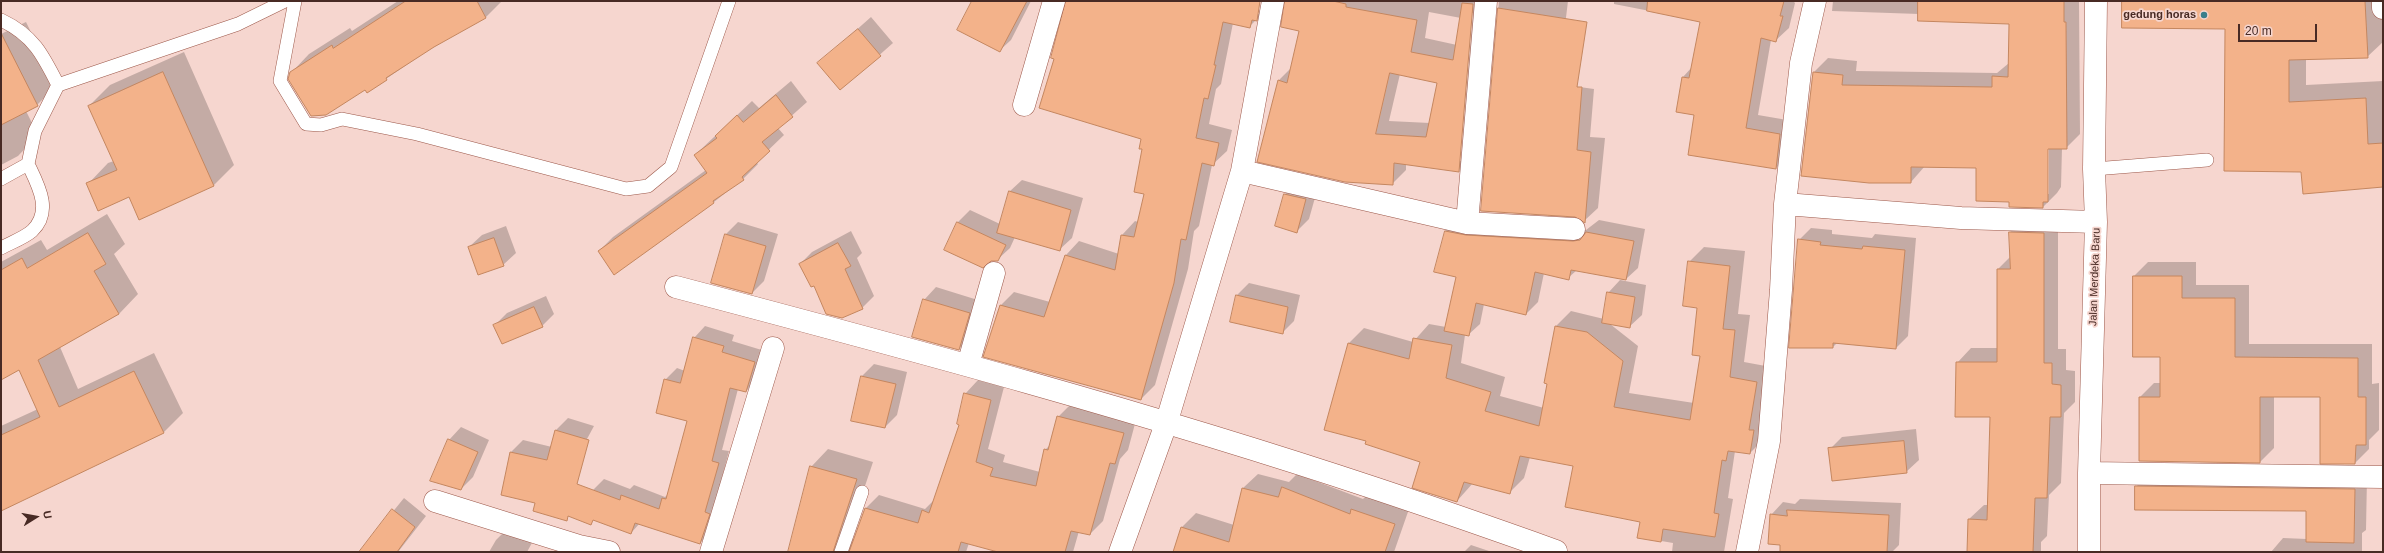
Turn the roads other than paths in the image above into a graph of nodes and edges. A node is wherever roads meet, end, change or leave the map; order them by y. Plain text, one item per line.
1 (285, 1) edge
2 (295, 1) edge
3 (729, 1) edge
4 (1054, 1) edge
5 (1273, 1) edge
6 (1486, 1) edge
7 (1815, 1) edge
8 (2096, 1) edge
9 (2383, 1) edge
10 (2383, 8) edge
11 (1, 20) edge
12 (58, 85) junction
13 (1024, 106) dead end
14 (2207, 160) dead end
15 (28, 164) junction
16 (2094, 168) junction
17 (1242, 171) junction
18 (1, 179) edge
19 (1786, 204) junction
20 (2096, 222) junction
21 (1467, 223) junction
22 (1574, 229) dead end
23 (1, 248) edge
24 (994, 273) dead end
25 (676, 287) dead end
26 (773, 348) dead end
27 (968, 365) junction
28 (1166, 424) junction
29 (2089, 473) junction
30 (2383, 477) edge
31 (862, 492) dead end
32 (435, 501) dead end
33 (1556, 551) edge
34 (609, 552) edge
35 (711, 552) edge
36 (841, 552) edge
37 (1120, 552) edge
38 (1747, 552) edge
39 (2089, 552) edge

1 - 12 lane
2 - 3 lane
4 - 13 street
5 - 17 street
6 - 21 street
7 - 19 street
8 - 16 street, Jalan Merdeka Baru
9 - 10 street
11 - 12 lane
12 - 15 lane
14 - 16 lane
15 - 18 lane
15 - 23 lane
16 - 20 street, Jalan Merdeka Baru
17 - 21 street
17 - 28 street
19 - 20 street
19 - 38 street
20 - 29 street, Jalan Merdeka Baru
21 - 22 street
24 - 27 street
25 - 27 street
26 - 35 street
27 - 28 street
28 - 33 street
28 - 37 street
29 - 30 street
29 - 39 street, Jalan Merdeka Baru
31 - 36 lane
32 - 34 street

